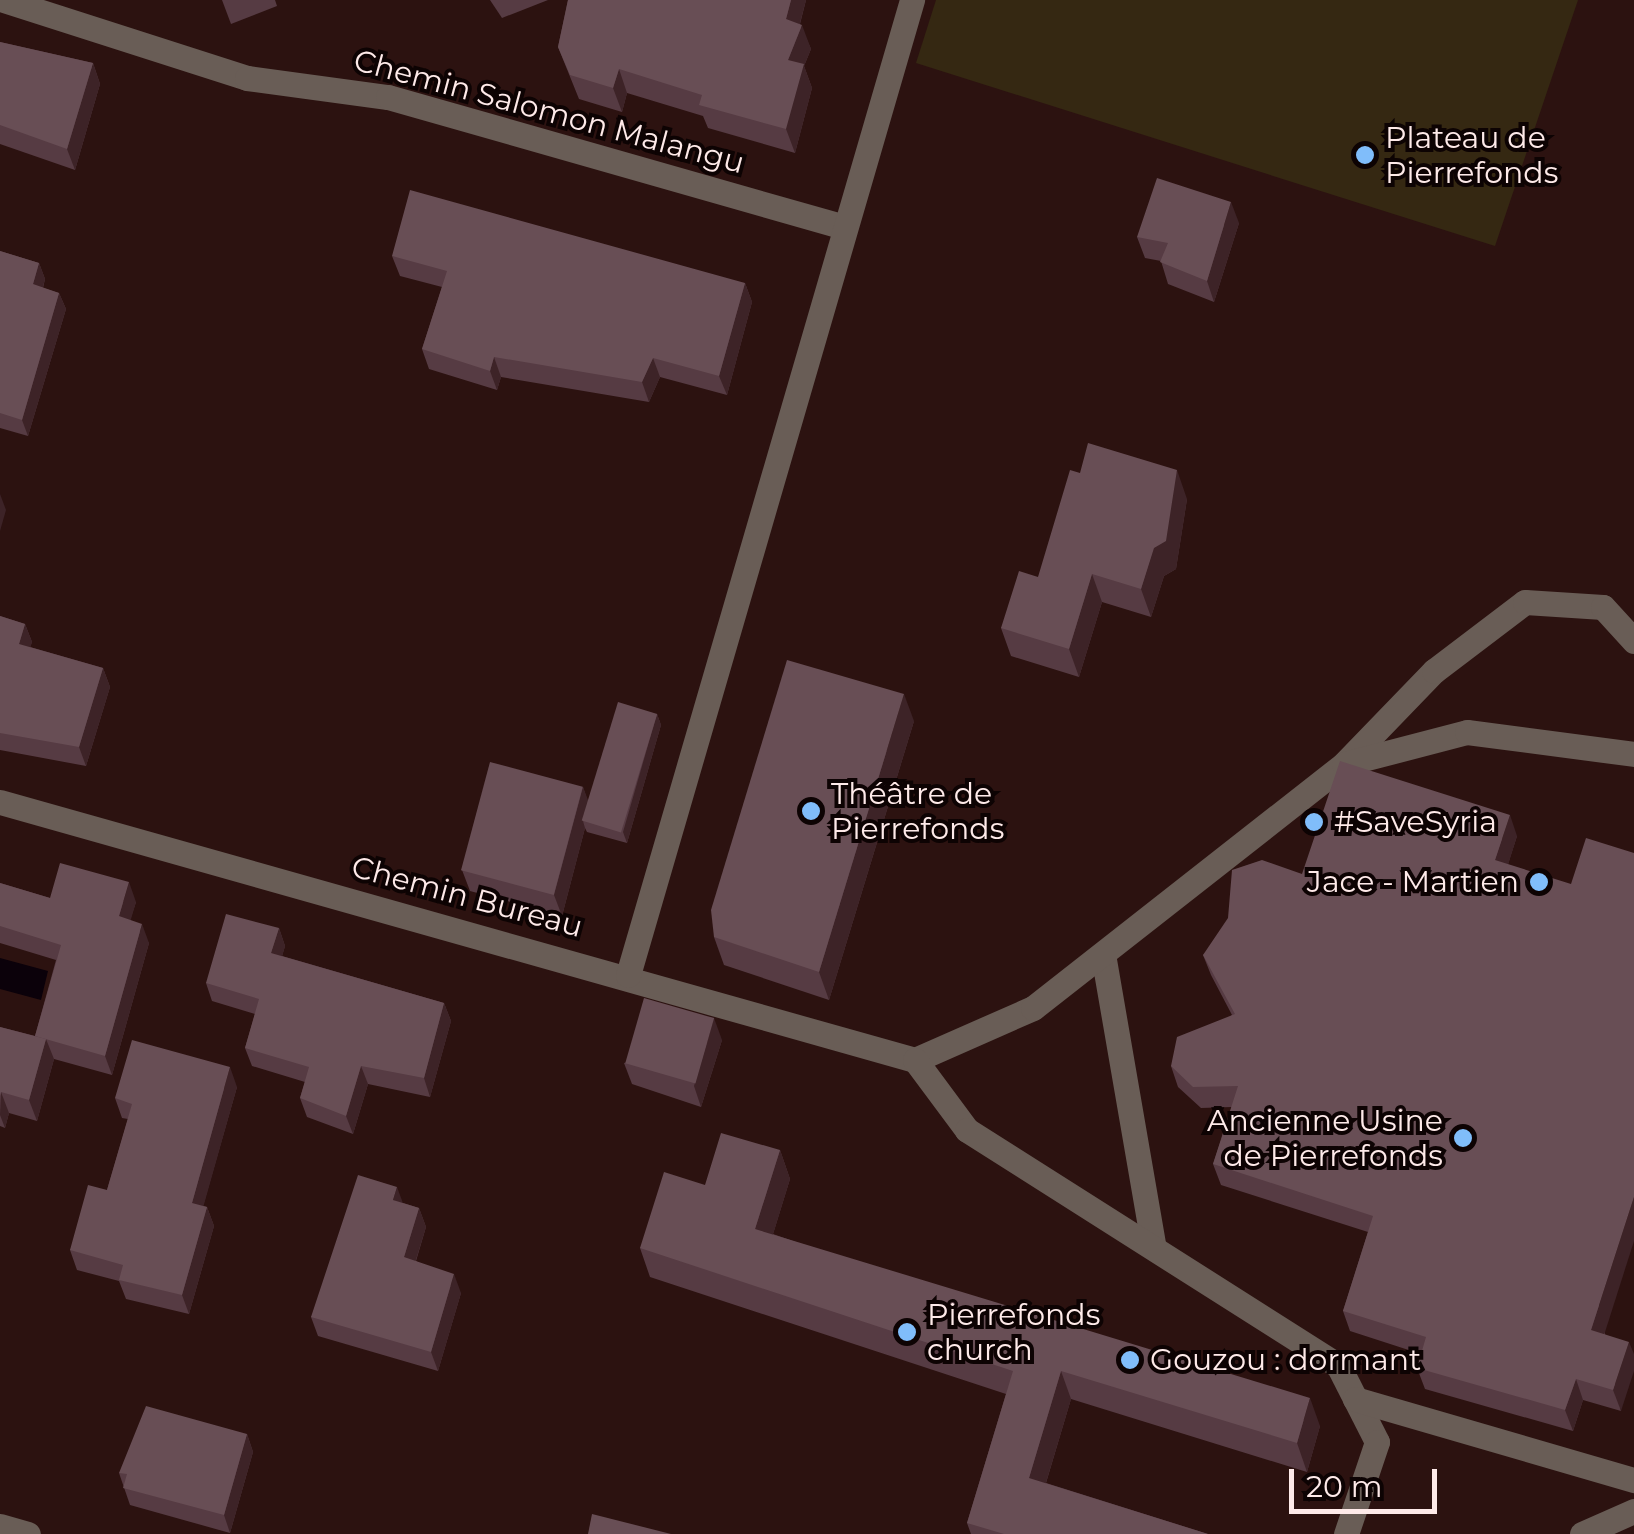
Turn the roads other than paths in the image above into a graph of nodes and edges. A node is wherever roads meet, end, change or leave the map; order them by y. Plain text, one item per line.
1 (4, 0) edge
2 (912, 0) edge
3 (845, 227) junction
4 (1634, 640) edge
5 (1634, 754) edge
6 (1344, 764) junction
7 (0, 802) edge
8 (1102, 954) junction
9 (628, 974) junction
10 (915, 1060) junction
11 (1154, 1248) junction
12 (1355, 1399) junction
13 (1634, 1480) edge
14 (1634, 1511) edge
15 (0, 1526) edge
16 (28, 1534) edge
17 (1346, 1534) edge
18 (1582, 1534) edge

1 - 3 street, Chemin Salomon Malangu
2 - 3 street
3 - 9 street
4 - 6 street
5 - 6 street
6 - 8 street
7 - 9 street, Chemin Bureau
8 - 10 street
8 - 11 street
9 - 10 street, Chemin Bureau
10 - 11 street
11 - 12 street
12 - 13 street
12 - 17 street
14 - 18 street
15 - 16 street

